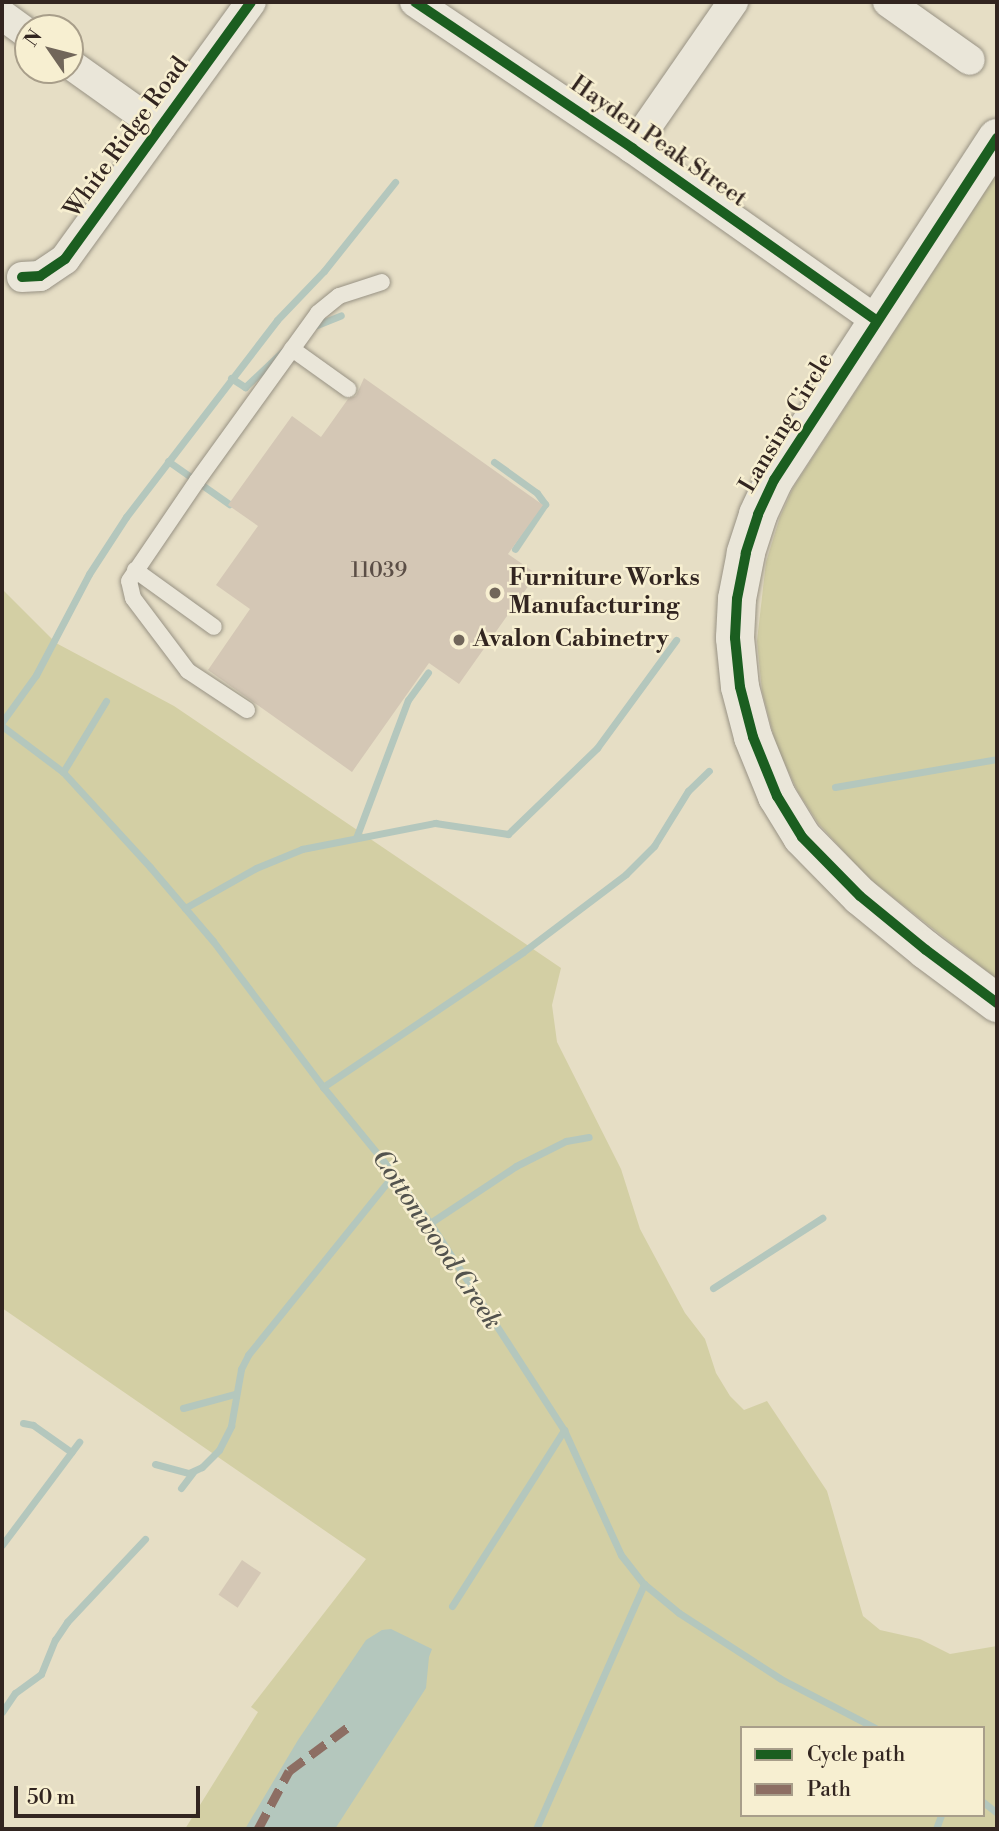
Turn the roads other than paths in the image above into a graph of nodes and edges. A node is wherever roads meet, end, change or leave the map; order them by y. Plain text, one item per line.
1 (251, 2) edge
2 (415, 2) edge
3 (733, 2) edge
4 (888, 2) edge
5 (970, 60) dead end
6 (84, 74) edge
7 (160, 128) junction
8 (997, 138) edge
9 (632, 148) junction
10 (22, 277) dead end
11 (382, 282) dead end
12 (876, 320) junction
13 (292, 349) junction
14 (348, 389) dead end
15 (135, 570) junction
16 (214, 627) dead end
17 (247, 710) dead end
18 (997, 1003) edge

1 - 7 street, White Ridge Road
2 - 9 street, Hayden Peak Street
3 - 9 street
4 - 5 street
6 - 7 street
7 - 10 street, White Ridge Road
8 - 12 street, Lansing Circle
9 - 12 street, Hayden Peak Street
11 - 13 lane
12 - 18 street, Lansing Circle
13 - 14 lane
13 - 15 lane
15 - 16 lane
15 - 17 lane

